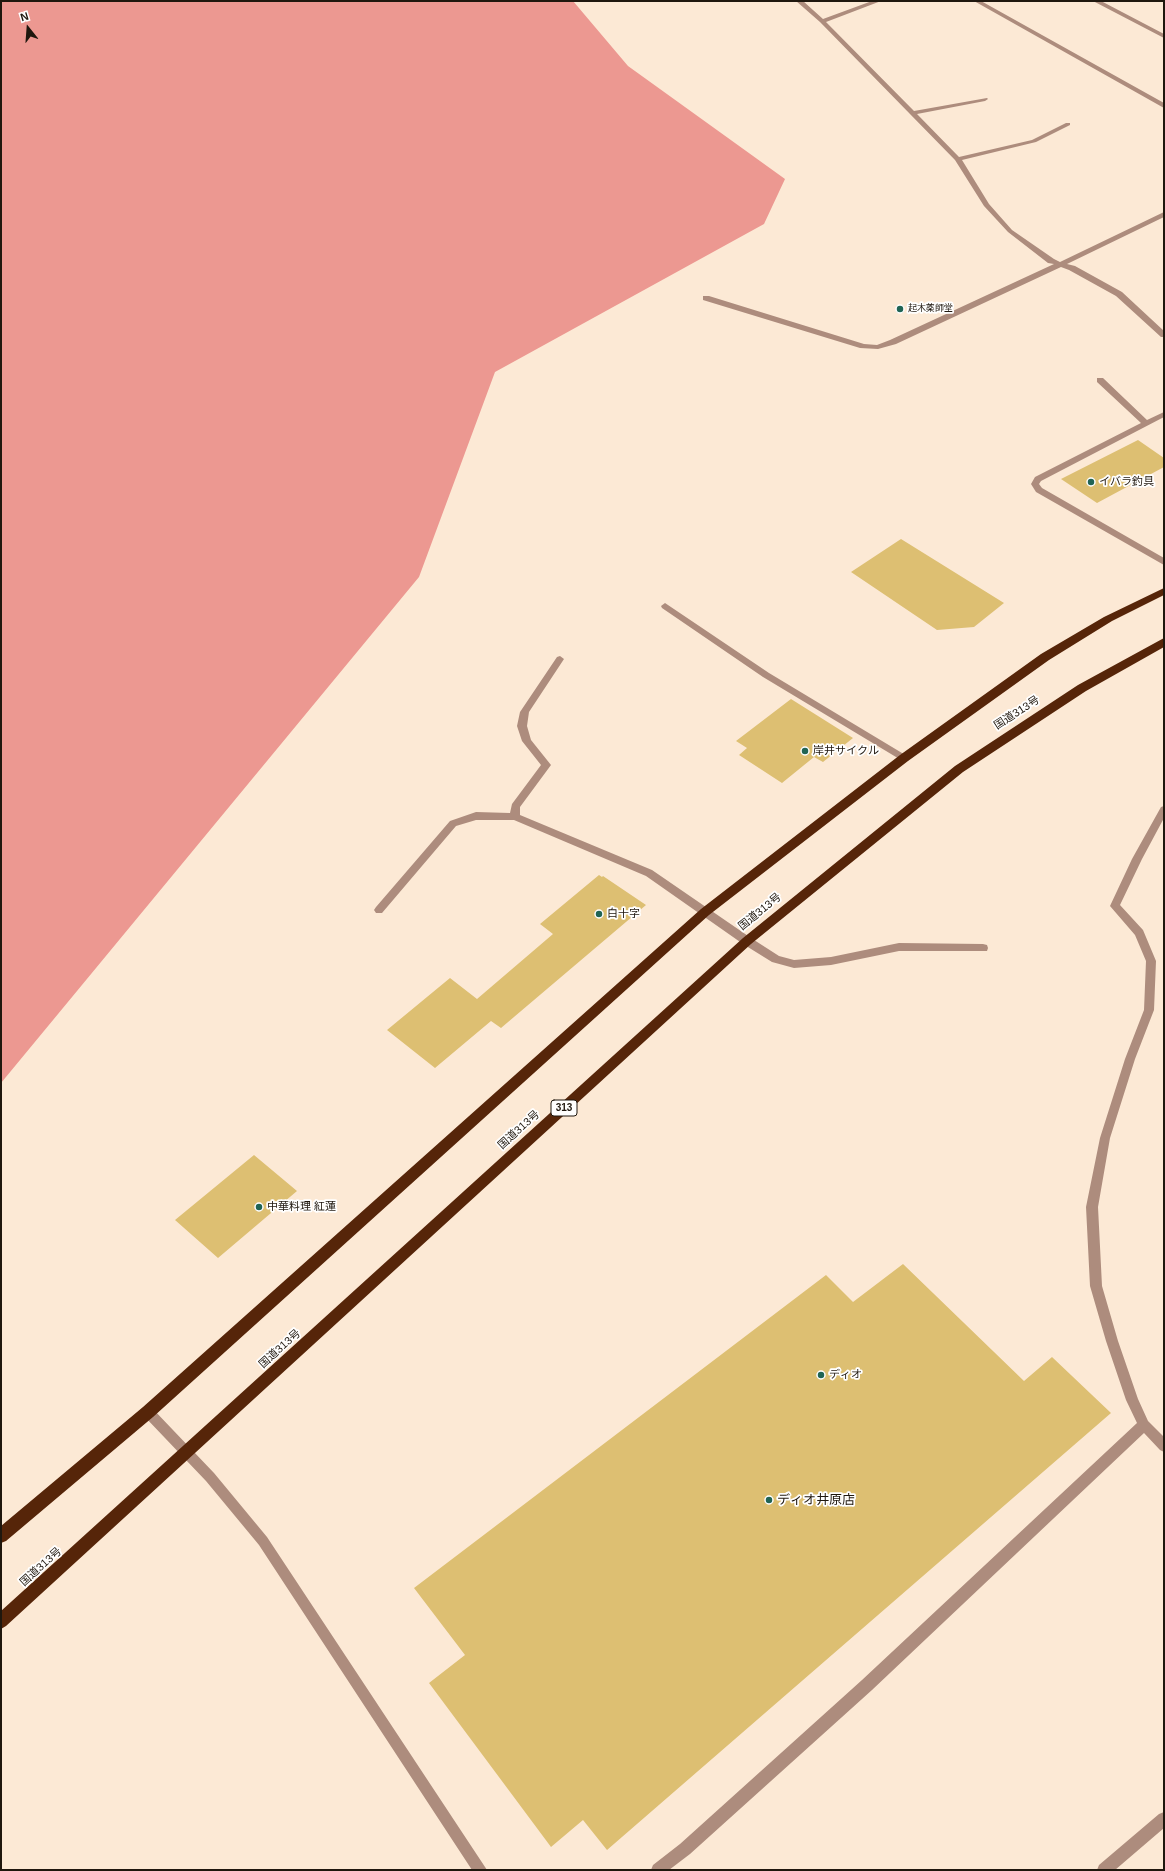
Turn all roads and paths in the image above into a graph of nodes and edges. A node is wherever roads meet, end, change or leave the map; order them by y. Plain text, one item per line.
1 (799, 1) edge
2 (878, 1) edge
3 (977, 1) edge
4 (1096, 1) edge
5 (822, 21) junction
6 (1164, 36) edge
7 (985, 98) dead end
8 (1164, 106) edge
9 (913, 113) junction
10 (1068, 124) dead end
11 (958, 159) junction
12 (1164, 214) edge
13 (1061, 264) junction
14 (706, 298) dead end
15 (1164, 335) edge
16 (1100, 380) dead end
17 (1164, 414) edge
18 (1146, 423) junction
19 (1164, 562) edge
20 (1164, 591) edge
21 (665, 606) dead end
22 (1164, 642) edge
23 (560, 659) dead end
24 (904, 758) junction
25 (1164, 809) edge
26 (515, 818) junction
27 (379, 910) dead end
28 (706, 912) junction
29 (747, 941) junction
30 (984, 948) dead end
31 (148, 1412) junction
32 (1144, 1425) junction
33 (1164, 1446) edge
34 (186, 1453) junction
35 (1, 1536) edge
36 (1, 1621) edge
37 (1164, 1819) edge
38 (480, 1870) edge
39 (658, 1870) edge
40 (1104, 1870) edge

1 - 5 street
2 - 5 street
3 - 8 street
4 - 6 street
5 - 9 street
7 - 9 street
9 - 11 street
10 - 11 street
11 - 13 street
12 - 13 street
13 - 14 street
13 - 15 street
16 - 18 street
17 - 18 street
18 - 19 street
20 - 24 highway
21 - 24 street
22 - 29 highway, 国道313号 / 313
23 - 26 street
24 - 28 highway
25 - 32 street
26 - 27 street
26 - 28 street
28 - 29 street
28 - 31 highway
29 - 30 street
29 - 34 highway, 国道313号 / 313
31 - 34 street
31 - 35 highway
32 - 33 street
32 - 39 street
34 - 36 highway, 国道313号 / 313
34 - 38 street
37 - 40 street

